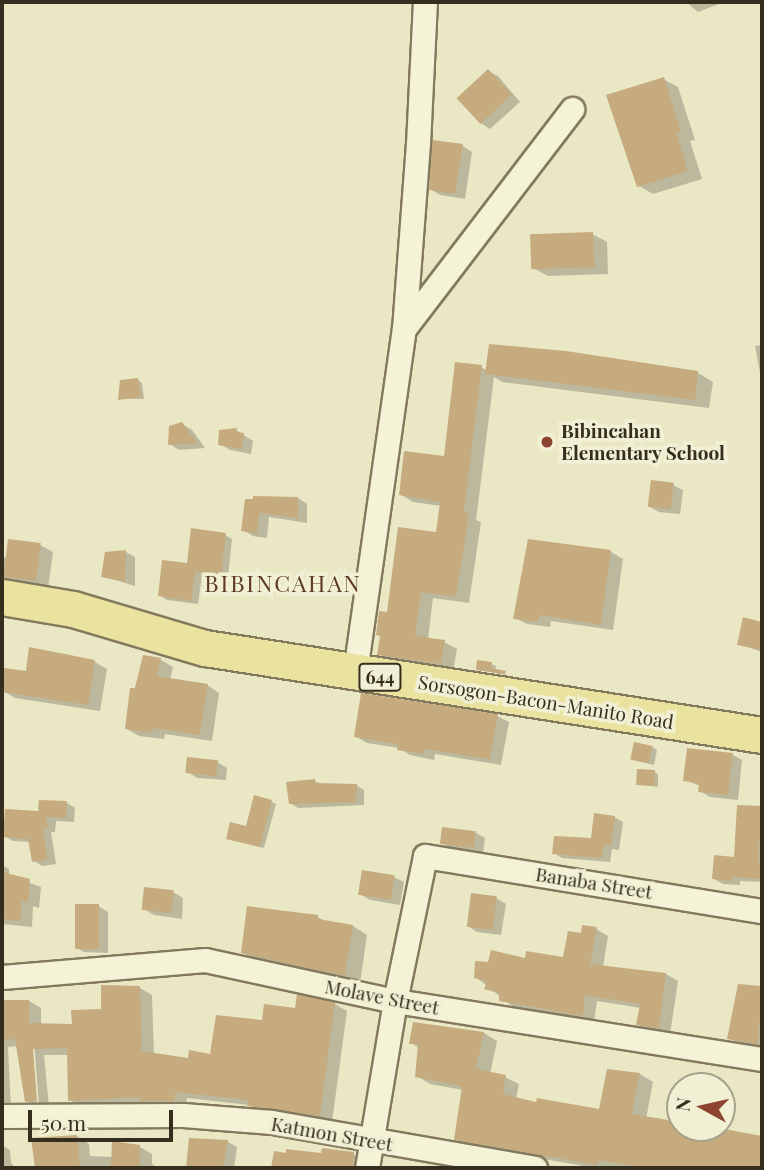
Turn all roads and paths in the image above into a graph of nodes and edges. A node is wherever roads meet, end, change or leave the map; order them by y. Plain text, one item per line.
1 (425, 2) edge
2 (572, 109) dead end
3 (404, 329) junction
4 (2, 597) edge
5 (355, 672) junction
6 (762, 735) edge
7 (762, 911) edge
8 (2, 977) edge
9 (395, 1001) junction
10 (762, 1059) edge
11 (2, 1116) edge
12 (371, 1141) junction
13 (367, 1168) edge
14 (535, 1168) edge

1 - 3 street
2 - 3 street
3 - 5 street
4 - 5 main road, Sorsogon-Bacon-Manito Road / 644
5 - 6 main road, Sorsogon-Bacon-Manito Road / 644
7 - 9 street, Banaba Street
8 - 9 street, Molave Street
9 - 10 street, Molave Street
9 - 12 street
11 - 12 street, Katmon Street
12 - 13 street
12 - 14 street, Katmon Street

